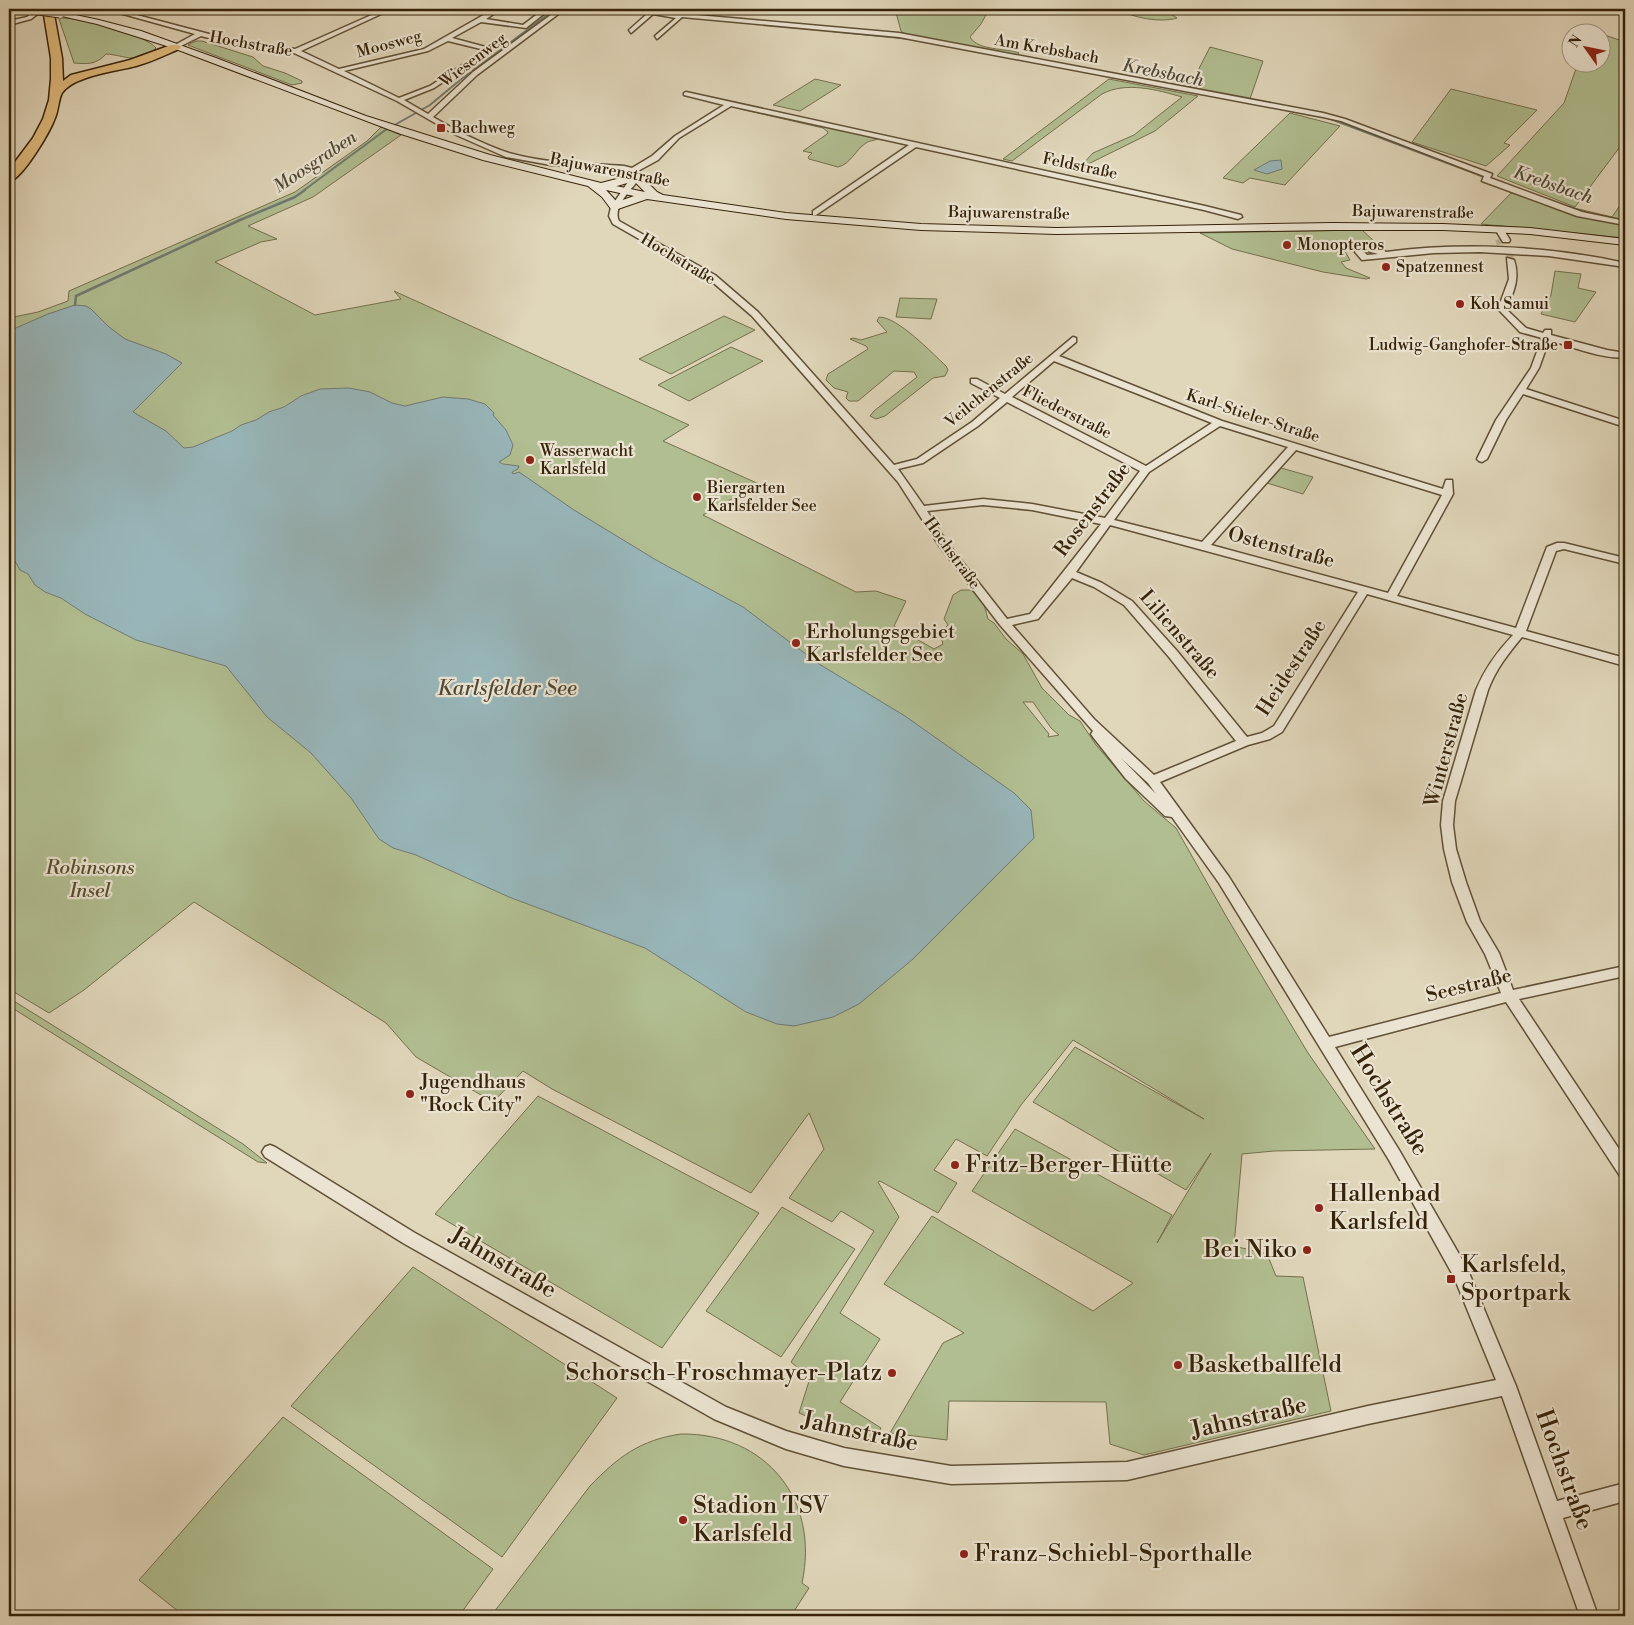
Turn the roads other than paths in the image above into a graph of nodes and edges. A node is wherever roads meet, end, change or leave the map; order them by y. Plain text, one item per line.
1 (31, 9) edge
2 (48, 9) edge
3 (108, 9) edge
4 (389, 9) edge
5 (498, 9) edge
6 (547, 9) edge
7 (562, 9) edge
8 (612, 9) edge
9 (690, 9) edge
10 (641, 10) edge
11 (652, 12) junction
12 (676, 15) junction
13 (683, 15) junction
14 (481, 20) junction
15 (9, 24) edge
16 (630, 31) dead end
17 (199, 34) junction
18 (657, 37) dead end
19 (448, 39) junction
20 (189, 40) junction
21 (160, 41) junction
22 (228, 41) junction
23 (175, 47) junction
24 (296, 51) junction
25 (154, 55) junction
26 (57, 67) junction
27 (99, 70) junction
28 (338, 71) junction
29 (58, 90) junction
30 (686, 94) dead end
31 (399, 100) junction
32 (730, 104) junction
33 (428, 118) junction
34 (916, 144) junction
35 (634, 174) junction
36 (9, 178) edge
37 (584, 183) junction
38 (627, 192) junction
39 (660, 197) junction
40 (615, 208) junction
41 (816, 213) dead end
42 (1238, 217) dead end
43 (1625, 224) edge
44 (1625, 242) edge
45 (1505, 245) junction
46 (1385, 255) dead end
47 (1625, 265) edge
48 (1546, 334) junction
49 (1073, 340) dead end
50 (1624, 355) edge
51 (1053, 357) junction
52 (974, 381) dead end
53 (1520, 390) junction
54 (1005, 397) junction
55 (1219, 423) junction
56 (1625, 424) edge
57 (1294, 446) junction
58 (1482, 459) dead end
59 (892, 468) junction
60 (1146, 470) junction
61 (1449, 482) dead end
62 (1448, 494) junction
63 (921, 509) junction
64 (1109, 522) junction
65 (1204, 546) junction
66 (1625, 560) edge
67 (1070, 573) junction
68 (1364, 590) junction
69 (1392, 597) junction
70 (1004, 623) junction
71 (1520, 633) junction
72 (1625, 662) edge
73 (1090, 722) junction
74 (1244, 742) junction
75 (1152, 780) junction
76 (1184, 826) junction
77 (1625, 972) edge
78 (1509, 996) junction
79 (1324, 1044) junction
80 (270, 1152) dead end
81 (1625, 1171) edge
82 (1506, 1386) junction
83 (1625, 1492) edge
84 (1552, 1512) junction
85 (1589, 1616) edge

1 - 15 street
1 - 21 main road, Bajuwarenstraße, bridge
2 - 26 highway
3 - 17 street, Hochstraße
4 - 24 street
5 - 14 street, Moosweg
6 - 14 street
7 - 33 street, Wiesenweg
8 - 10 street, Am Krebsbach
9 - 13 street
10 - 11 street, Am Krebsbach
11 - 12 street, Am Krebsbach
11 - 16 street
12 - 13 street, Am Krebsbach
12 - 18 street
13 - 43 street, Am Krebsbach
14 - 19 street, Moosweg
17 - 20 street, Hochstraße
17 - 22 street, Hochstraße
19 - 28 street, Moosweg
19 - 31 street
20 - 22 street
20 - 23 street, Hochstraße
21 - 23 main road, Bajuwarenstraße
21 - 25 highway
22 - 24 street, Hochstraße
23 - 25 highway
23 - 37 main road, Bajuwarenstraße
24 - 28 street, Hochstraße
25 - 27 highway
26 - 27 highway
26 - 29 highway
27 - 29 highway
28 - 31 street, Hochstraße
29 - 36 highway
30 - 32 street, Feldstraße
31 - 33 street, Hochstraße
32 - 34 street, Feldstraße
32 - 35 street
33 - 35 street, Hochstraße
34 - 41 street
34 - 42 street, Feldstraße
35 - 37 main road
35 - 38 street
35 - 39 main road
37 - 38 main road, Bajuwarenstraße
37 - 40 main road
38 - 39 main road, Bajuwarenstraße
38 - 40 street
39 - 40 main road
39 - 45 main road, Bajuwarenstraße
40 - 59 street, Hochstraße
44 - 45 main road, Bajuwarenstraße
45 - 46 street
45 - 47 street
45 - 48 street
48 - 50 street
48 - 53 street
49 - 51 street, Veilchenstraße
51 - 54 street, Veilchenstraße
51 - 55 street, Karl-Stieler-Straße
52 - 54 street, Fliederstraße
53 - 56 street
53 - 58 street
54 - 59 street, Veilchenstraße
54 - 60 street, Fliederstraße
55 - 57 street, Karl-Stieler-Straße
55 - 60 street, Rosenstraße
57 - 62 street, Karl-Stieler-Straße
57 - 65 street
59 - 63 street, Hochstraße
60 - 64 street, Rosenstraße
61 - 62 street
62 - 69 street
63 - 64 street, Ostenstraße
63 - 70 street, Hochstraße
64 - 65 street, Ostenstraße
64 - 67 street, Rosenstraße
65 - 68 street, Ostenstraße
66 - 71 street
67 - 70 street, Rosenstraße
67 - 74 street, Lilienstraße
68 - 69 street, Ostenstraße
68 - 74 street, Heidestraße
69 - 71 street, Ostenstraße
70 - 73 street, Hochstraße
71 - 72 street, Ostenstraße
71 - 78 street, Winterstraße
73 - 75 street, Hochstraße
73 - 76 street, Hochstraße
74 - 75 street, Heidestraße
75 - 76 street, Hochstraße
76 - 79 street, Hochstraße
77 - 78 street, Seestraße
78 - 79 street, Seestraße
78 - 81 street, Winterstraße
79 - 82 street, Hochstraße
80 - 82 street, Jahnstraße
82 - 84 street, Hochstraße
83 - 84 street
84 - 85 street, Hochstraße

